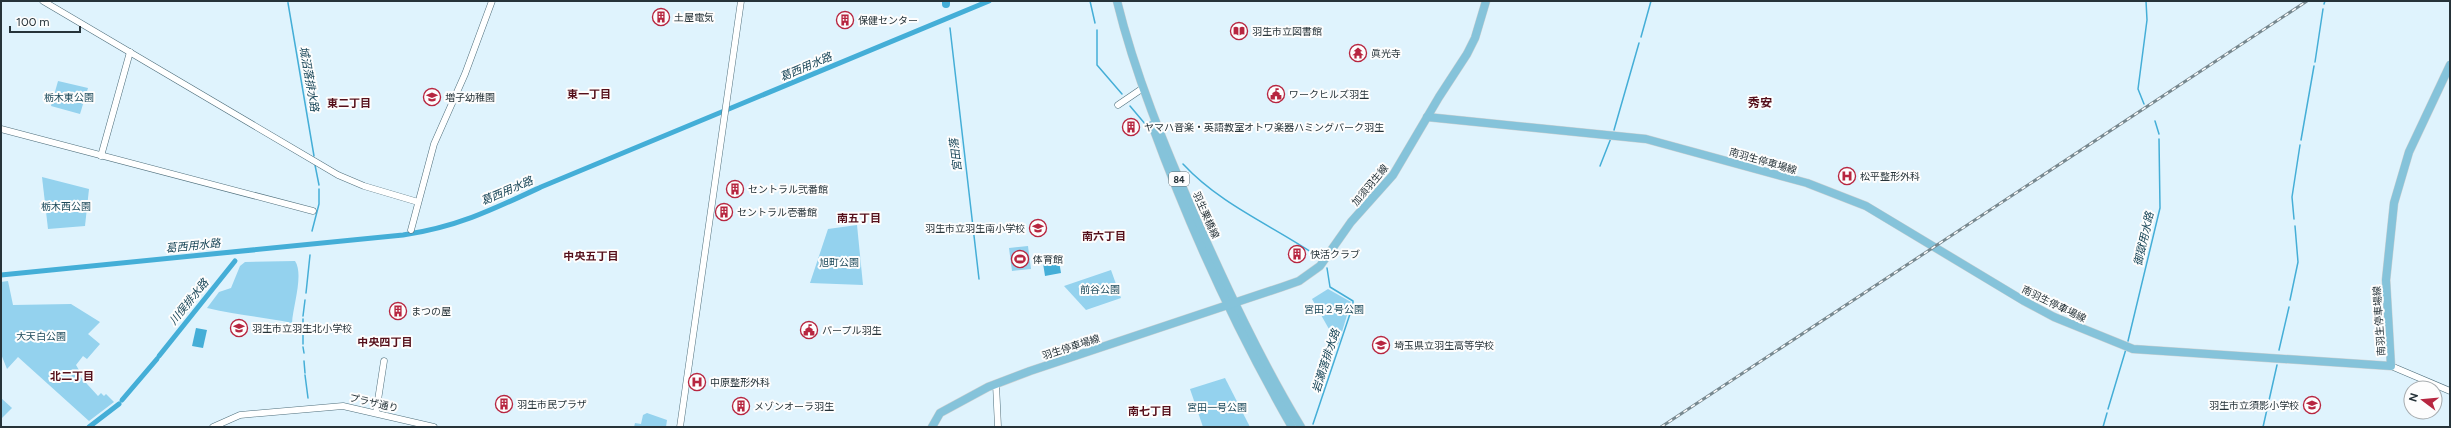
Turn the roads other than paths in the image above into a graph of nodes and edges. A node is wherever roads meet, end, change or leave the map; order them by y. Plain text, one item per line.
1 (43, 1) edge
2 (492, 1) edge
3 (741, 1) edge
4 (1111, 1) edge
5 (1116, 1) edge
6 (1486, 1) edge
7 (130, 52) junction
8 (2450, 65) edge
9 (1141, 89) junction
10 (1118, 106) dead end
11 (1427, 117) junction
12 (1, 129) edge
13 (101, 156) junction
14 (418, 202) junction
15 (313, 211) dead end
16 (411, 230) dead end
17 (1230, 304) junction
18 (384, 361) dead end
19 (2391, 366) junction
20 (996, 384) junction
21 (2450, 392) edge
22 (376, 414) junction
23 (213, 427) edge
24 (434, 427) edge
25 (680, 427) edge
26 (932, 427) edge
27 (998, 427) edge
28 (1292, 427) edge
29 (1301, 427) edge

1 - 7 street
2 - 14 street
3 - 25 street
4 - 9 main road, 羽生栗橋線 / 84
5 - 9 main road, 羽生栗橋線 / 84
6 - 11 main road, 加須羽生線
7 - 13 street
7 - 14 street
8 - 19 main road, 南羽生停車場線
9 - 10 street
9 - 17 main road, 羽生栗橋線 / 84
11 - 17 main road, 加須羽生線
11 - 19 main road, 南羽生停車場線
12 - 13 street
13 - 15 street
14 - 16 street
17 - 20 main road, 羽生停車場線
17 - 28 main road, 羽生栗橋線 / 84
17 - 29 main road, 羽生栗橋線 / 84
18 - 22 street
19 - 21 street
20 - 26 main road, 羽生停車場線
20 - 27 street
22 - 23 street, プラザ通り
22 - 24 street, プラザ通り

